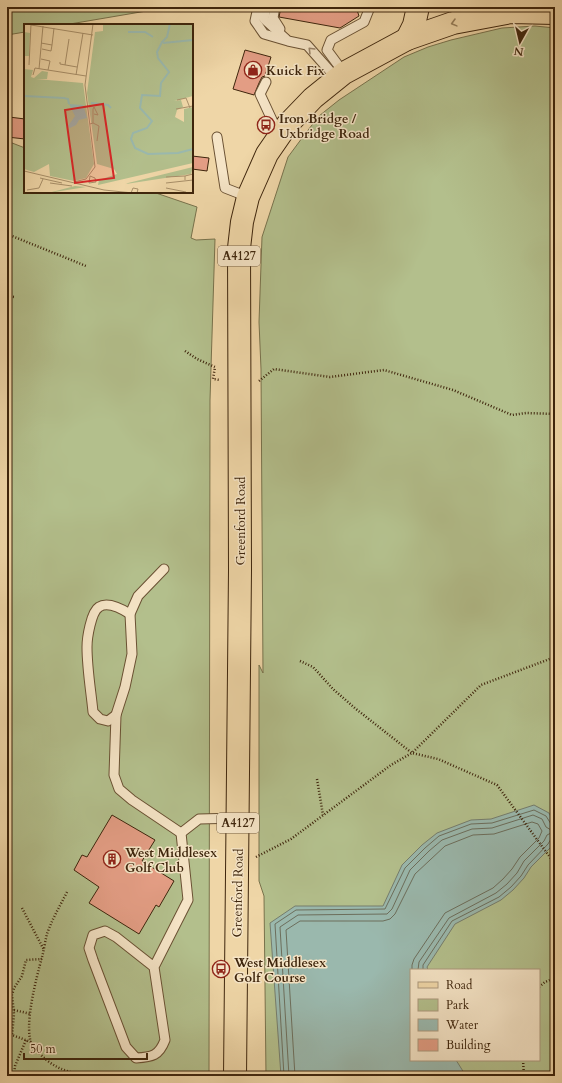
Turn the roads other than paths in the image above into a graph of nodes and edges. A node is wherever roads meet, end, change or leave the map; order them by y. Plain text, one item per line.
1 (258, 7) edge
2 (266, 7) edge
3 (275, 7) edge
4 (370, 7) edge
5 (430, 7) edge
6 (536, 11) edge
7 (413, 24) edge
8 (288, 41) junction
9 (340, 76) junction
10 (266, 82) dead end
11 (279, 135) junction
12 (217, 137) dead end
13 (248, 197) junction
14 (164, 569) dead end
15 (130, 614) junction
16 (116, 716) junction
17 (238, 818) junction
18 (181, 833) junction
19 (154, 967) junction
20 (235, 1076) edge

1 - 8 lane
2 - 8 lane
3 - 8 lane
4 - 9 lane
5 - 7 main road, Greenford Road / A4127
6 -> 7 main road, Greenford Road / A4127
7 - 9 main road, Greenford Road / A4127
9 -> 8 lane
9 - 11 main road, Greenford Road / A4127
10 - 11 lane
11 - 13 main road, Greenford Road / A4127
12 - 13 lane
13 - 17 main road, Greenford Road / A4127
14 - 15 lane
15 - 16 lane
15 - 16 lane
16 - 18 lane
17 - 18 lane
17 - 20 main road, Greenford Road / A4127
18 - 19 lane
19 - 19 lane

